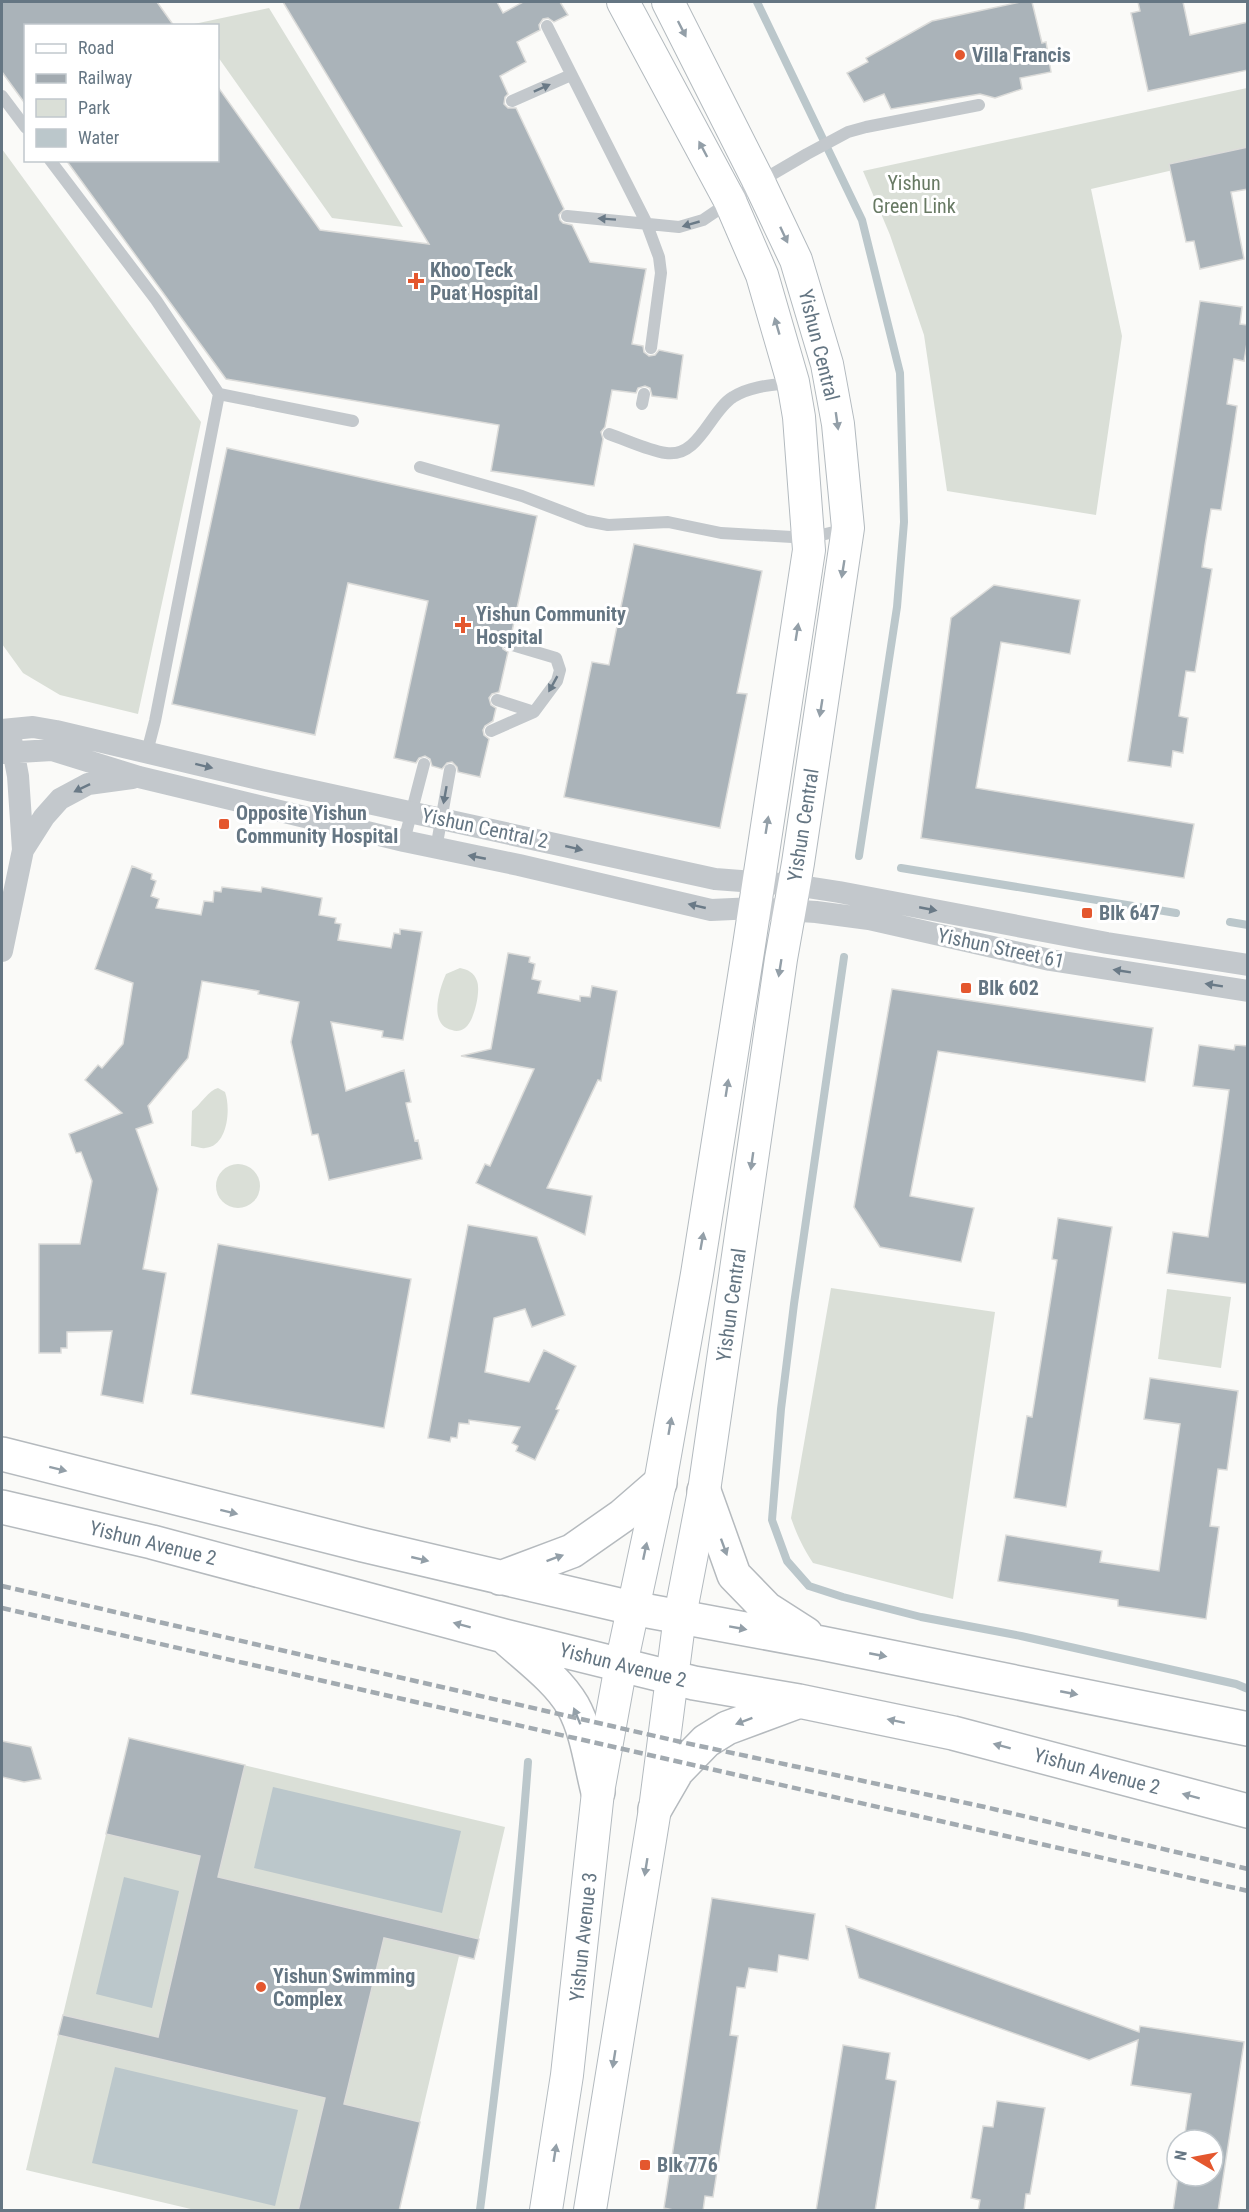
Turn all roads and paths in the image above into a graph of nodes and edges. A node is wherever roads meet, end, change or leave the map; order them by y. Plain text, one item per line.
1 (623, 2) edge
2 (668, 2) edge
3 (547, 26) dead end
4 (571, 75) junction
5 (2, 96) edge
6 (512, 101) dead end
7 (979, 105) dead end
8 (24, 125) edge
9 (52, 162) edge
10 (759, 182) junction
11 (730, 201) junction
12 (567, 216) dead end
13 (646, 222) junction
14 (651, 348) dead end
15 (793, 382) junction
16 (219, 394) junction
17 (353, 421) dead end
18 (609, 434) dead end
19 (420, 467) dead end
20 (848, 528) junction
21 (809, 538) junction
22 (509, 644) dead end
23 (497, 700) dead end
24 (534, 712) junction
25 (4, 725) edge
26 (490, 731) dead end
27 (8, 752) edge
28 (147, 752) junction
29 (424, 764) dead end
30 (450, 770) dead end
31 (139, 777) junction
32 (410, 812) junction
33 (441, 819) junction
34 (404, 841) junction
35 (436, 849) junction
36 (23, 850) junction
37 (757, 895) junction
38 (792, 898) junction
39 (870, 909) junction
40 (2, 951) edge
41 (1185, 954) junction
42 (1248, 965) edge
43 (1180, 980) junction
44 (1248, 991) edge
45 (5, 1452) edge
46 (660, 1483) junction
47 (704, 1491) junction
48 (2, 1507) edge
49 (500, 1578) junction
50 (633, 1608) junction
51 (680, 1616) junction
52 (504, 1636) junction
53 (820, 1643) junction
54 (621, 1665) junction
55 (672, 1677) junction
56 (799, 1701) junction
57 (1248, 1729) edge
58 (598, 1792) junction
59 (655, 1809) junction
60 (1248, 1811) edge
61 (546, 2211) edge
62 (590, 2211) edge

11 -> 1 main road, Yishun Central
2 -> 10 main road, Yishun Central
3 - 4 lane
6 -> 4 lane
4 - 13 lane
5 - 8 lane
7 - 10 lane
9 - 16 lane
10 - 11 lane
10 -> 20 main road, Yishun Central
11 -> 13 lane
15 -> 11 main road, Yishun Central
13 -> 12 lane
13 - 14 lane
15 - 18 lane
15 - 21 main road, Yishun Central
16 - 17 lane
16 - 28 lane
19 - 21 lane
20 - 21 lane
20 -> 38 main road, Yishun Central
37 -> 21 main road, Yishun Central
22 -> 24 lane
23 - 24 lane
24 - 26 lane
25 - 27 street
25 - 28 street, Yishun Central 2
27 - 31 street, Yishun Central 2
27 - 36 street
28 -> 32 street, Yishun Central 2
29 - 32 lane
30 -> 33 lane
31 - 34 street, Yishun Central 2
31 -> 36 street, Yishun Central 2
32 - 33 street, Yishun Central 2
32 - 34 lane
33 - 35 lane
33 -> 37 street, Yishun Central 2
34 - 35 street, Yishun Central 2
37 -> 35 street, Yishun Central 2
36 - 40 street
37 - 38 street, Yishun Street 61
46 -> 37 main road, Yishun Central
38 - 39 street, Yishun Street 61
38 - 39 street, Yishun Street 61
38 -> 47 main road, Yishun Central
39 -> 41 street, Yishun Street 61
43 -> 39 street, Yishun Street 61
41 - 42 street, Yishun Street 61
41 - 43 lane
44 -> 43 street, Yishun Street 61
45 -> 49 main road
49 -> 46 main road
50 -> 46 main road, Yishun Central
47 - 51 main road, Yishun Central
47 -> 53 main road
52 -> 48 main road, Yishun Avenue 2
49 - 50 main road
50 - 51 main road
50 - 54 main road, Yishun Central
51 -> 53 main road
51 - 55 main road, Yishun Central
52 - 54 main road, Yishun Avenue 2
58 -> 52 main road
53 -> 57 main road
54 - 55 main road, Yishun Avenue 2
54 - 58 main road, Yishun Avenue 3
55 - 56 main road, Yishun Avenue 2
55 - 59 main road
56 -> 59 main road
60 -> 56 main road, Yishun Avenue 2
61 -> 58 main road, Yishun Avenue 3
59 -> 62 main road

